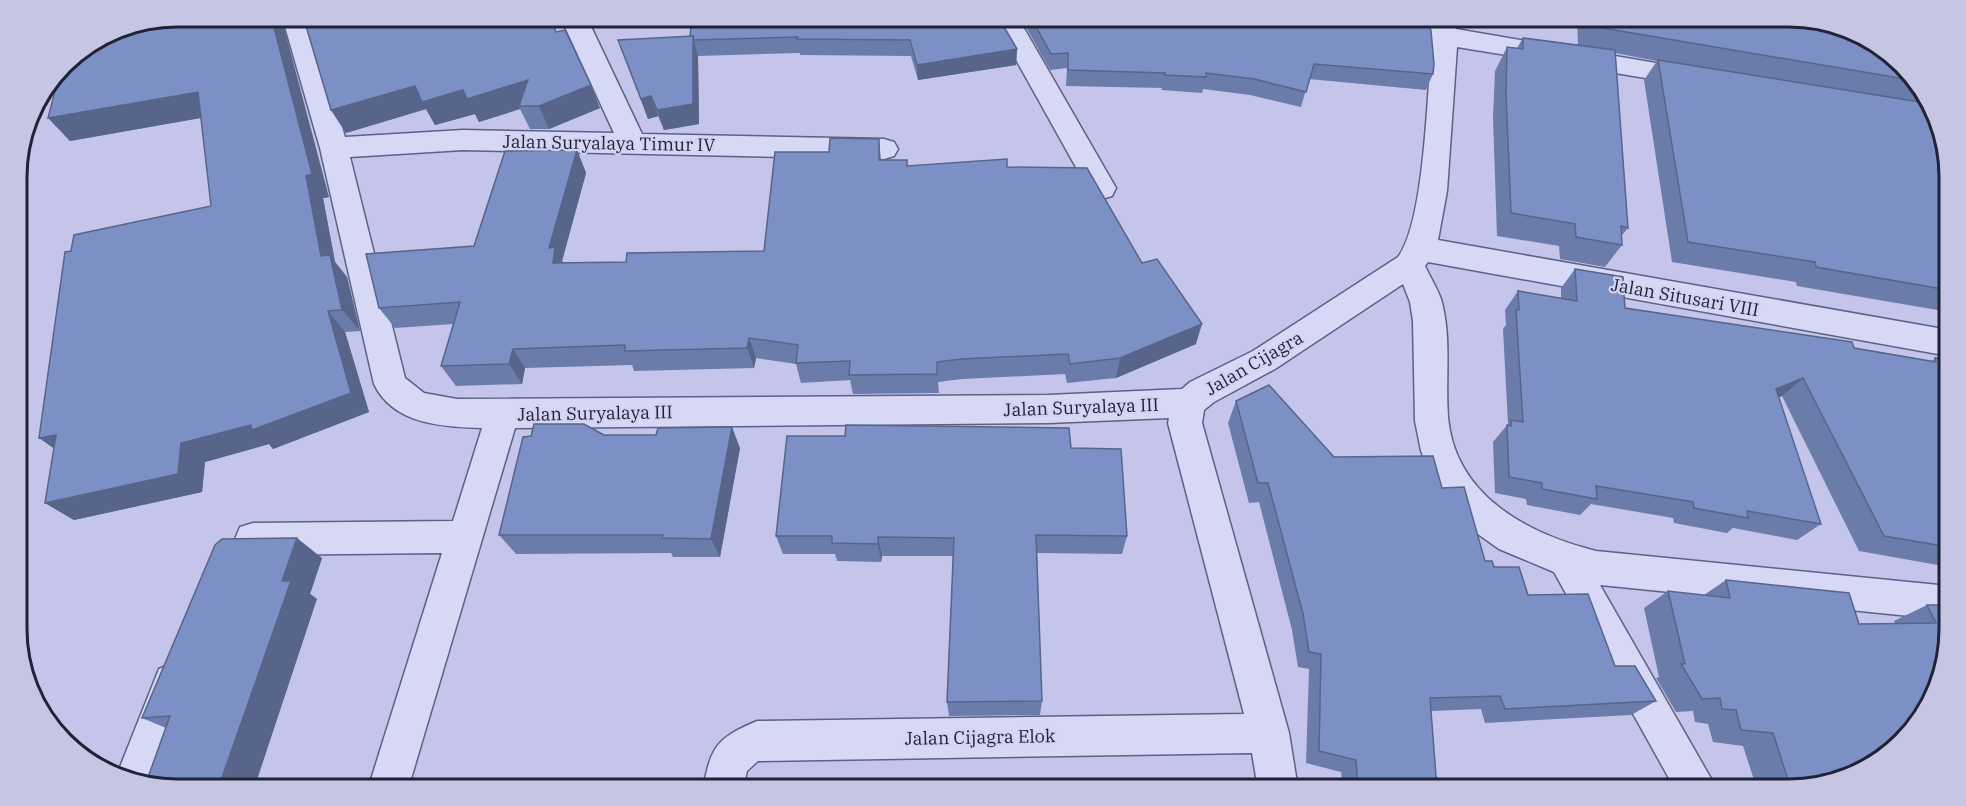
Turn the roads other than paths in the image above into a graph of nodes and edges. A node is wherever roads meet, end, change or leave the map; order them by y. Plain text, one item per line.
1 (298, 27) edge
2 (578, 27) edge
3 (1009, 27) edge
4 (1442, 27) edge
5 (1447, 27) edge
6 (1724, 82) edge
7 (632, 142) junction
8 (334, 148) junction
9 (884, 148) dead end
10 (1102, 188) edge
11 (1415, 257) junction
12 (1939, 341) edge
13 (1189, 403) junction
14 (503, 414) junction
15 (464, 537) junction
16 (1567, 562) junction
17 (223, 563) edge
18 (1939, 602) edge
19 (187, 650) edge
20 (1269, 733) junction
21 (135, 773) edge
22 (391, 779) edge
23 (725, 779) edge
24 (1276, 779) edge
25 (1691, 779) edge

1 - 8 street, Jalan Suryalaya III
2 - 7 street
3 - 10 street
4 - 11 street
5 - 6 street
7 - 8 street, Jalan Suryalaya Timur IV
7 - 9 street, Jalan Suryalaya Timur IV
8 - 14 street, Jalan Suryalaya III
11 - 12 street, Jalan Situsari VIII
11 - 13 street, Jalan Cijagra
11 - 16 street
13 - 14 street, Jalan Suryalaya III
13 - 20 street, Jalan Cijagra
14 - 15 street
15 - 17 street
15 - 22 street
16 - 18 street
16 - 25 street
19 - 21 street
20 - 23 street, Jalan Cijagra Elok
20 - 24 street, Jalan Cijagra

